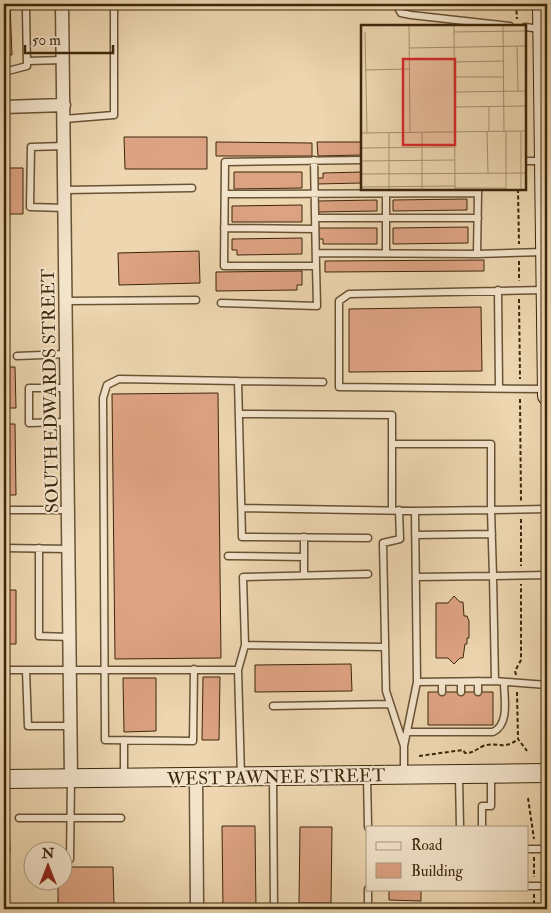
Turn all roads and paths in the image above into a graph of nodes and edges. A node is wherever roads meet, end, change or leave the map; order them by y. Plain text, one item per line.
1 (62, 4) edge
2 (114, 4) edge
3 (396, 4) edge
4 (516, 4) edge
5 (542, 4) edge
6 (26, 10) dead end
7 (501, 25) edge
8 (517, 25) edge
9 (538, 28) edge
10 (62, 60) junction
11 (27, 61) junction
12 (4, 72) edge
13 (64, 105) junction
14 (4, 107) edge
15 (64, 119) junction
16 (64, 146) junction
17 (314, 160) junction
18 (361, 160) edge
19 (526, 161) edge
20 (544, 161) junction
21 (192, 188) dead end
22 (66, 190) junction
23 (518, 190) edge
24 (386, 191) edge
25 (478, 191) edge
26 (546, 192) edge
27 (225, 194) junction
28 (314, 194) junction
29 (66, 208) junction
30 (315, 218) junction
31 (386, 218) junction
32 (478, 218) junction
33 (224, 228) junction
34 (315, 228) junction
35 (519, 252) junction
36 (545, 252) junction
37 (316, 253) junction
38 (386, 253) junction
39 (477, 254) junction
40 (316, 266) junction
41 (498, 290) junction
42 (519, 290) junction
43 (546, 290) junction
44 (196, 300) dead end
45 (66, 301) junction
46 (221, 303) dead end
47 (547, 348) edge
48 (67, 354) junction
49 (17, 356) dead end
50 (238, 381) junction
51 (323, 382) dead end
52 (67, 388) junction
53 (500, 388) junction
54 (520, 389) junction
55 (547, 389) edge
56 (547, 396) edge
57 (239, 414) junction
58 (68, 422) junction
59 (392, 444) junction
60 (242, 508) junction
61 (4, 510) edge
62 (68, 510) junction
63 (392, 510) junction
64 (399, 510) junction
65 (491, 510) junction
66 (522, 510) junction
67 (547, 510) edge
68 (415, 511) junction
69 (492, 534) junction
70 (415, 535) junction
71 (304, 537) junction
72 (368, 538) dead end
73 (4, 548) edge
74 (39, 548) junction
75 (69, 548) junction
76 (228, 556) dead end
77 (304, 557) junction
78 (368, 574) dead end
79 (304, 575) junction
80 (547, 575) edge
81 (494, 576) junction
82 (522, 576) junction
83 (416, 577) junction
84 (70, 637) junction
85 (245, 645) junction
86 (385, 647) junction
87 (104, 669) junction
88 (194, 669) junction
89 (4, 670) edge
90 (26, 670) junction
91 (70, 670) junction
92 (238, 670) junction
93 (478, 681) junction
94 (494, 681) junction
95 (417, 682) junction
96 (442, 682) junction
97 (460, 682) junction
98 (504, 682) junction
99 (516, 683) junction
100 (547, 685) edge
101 (442, 692) dead end
102 (460, 692) dead end
103 (478, 692) dead end
104 (390, 704) junction
105 (273, 706) dead end
106 (71, 726) junction
107 (407, 732) junction
108 (518, 739) junction
109 (124, 740) junction
110 (404, 746) junction
111 (527, 751) dead end
112 (419, 756) dead end
113 (459, 774) junction
114 (491, 774) junction
115 (547, 774) edge
116 (404, 775) junction
117 (273, 776) junction
118 (367, 776) junction
119 (241, 777) junction
120 (124, 778) junction
121 (196, 778) junction
122 (71, 779) junction
123 (4, 780) edge
124 (19, 818) dead end
125 (70, 818) junction
126 (120, 818) dead end
127 (368, 826) edge
128 (460, 826) edge
129 (482, 826) edge
130 (70, 840) edge
131 (528, 849) edge
132 (547, 849) edge
133 (528, 886) edge
134 (547, 886) edge
135 (368, 890) edge
136 (368, 908) edge
137 (197, 909) edge
138 (274, 909) edge

1 - 10 street, SOUTH EDWARDS STREET
2 - 15 lane
3 - 7 lane
4 - 8 path
5 - 9 main road
6 - 11 lane
9 - 20 main road
10 - 11 lane
10 - 13 street, SOUTH EDWARDS STREET
11 - 12 lane
13 - 14 street
13 - 15 street, SOUTH EDWARDS STREET
15 - 16 street, SOUTH EDWARDS STREET
16 - 22 street, SOUTH EDWARDS STREET
16 - 29 lane
17 - 18 lane
17 - 27 lane
17 - 28 lane
19 - 20 lane
20 - 26 main road
21 - 22 lane
22 - 29 street, SOUTH EDWARDS STREET
23 - 35 path
24 - 25 lane
24 - 28 lane
24 - 31 lane
25 - 32 lane
26 - 36 main road
27 - 28 lane
27 - 33 lane
28 - 30 lane
29 - 45 street, SOUTH EDWARDS STREET
30 - 31 lane
30 - 34 lane
31 - 32 lane
31 - 38 lane
32 - 39 lane
33 - 34 lane
33 - 40 lane
34 - 37 lane
35 - 36 lane
35 - 39 lane
35 - 42 path
36 - 43 main road
37 - 38 lane
37 - 40 lane
38 - 39 lane
40 - 46 lane
41 - 42 lane
41 - 53 lane
41 - 53 lane
42 - 43 lane
42 - 54 path
43 - 47 main road
44 - 45 lane
45 - 48 street, SOUTH EDWARDS STREET
47 - 55 main road
48 - 49 lane
48 - 52 street, SOUTH EDWARDS STREET
50 - 51 lane
50 - 57 lane
50 - 87 lane
52 - 58 street, SOUTH EDWARDS STREET
52 - 58 lane
53 - 54 lane
54 - 55 lane
54 - 66 path
55 - 56 main road
57 - 59 lane
57 - 60 lane
58 - 62 street, SOUTH EDWARDS STREET
59 - 63 lane
59 - 65 lane
60 - 63 lane
60 - 71 lane
61 - 62 lane
62 - 75 street, SOUTH EDWARDS STREET
63 - 64 lane
64 - 68 lane
64 - 86 lane
65 - 66 lane
65 - 68 lane
65 - 69 lane
66 - 67 lane
66 - 82 path
68 - 70 lane
69 - 70 lane
69 - 81 lane
70 - 83 lane
71 - 72 lane
71 - 77 lane
73 - 74 lane
74 - 75 lane
74 - 84 lane
75 - 84 street, SOUTH EDWARDS STREET
76 - 77 lane
77 - 79 lane
78 - 79 lane
79 - 85 lane
80 - 82 lane
81 - 82 lane
81 - 83 lane
81 - 94 lane
82 - 99 path
83 - 95 lane
84 - 91 street, SOUTH EDWARDS STREET
85 - 86 lane
85 - 92 lane
86 - 104 lane
87 - 88 lane
87 - 91 lane
87 - 109 lane
88 - 92 lane
88 - 109 lane
89 - 90 lane
90 - 91 lane
90 - 106 lane
91 - 106 street, SOUTH EDWARDS STREET
92 - 119 lane
93 - 94 lane
93 - 97 lane
93 - 103 lane
94 - 98 lane
95 - 96 lane
95 - 107 lane
96 - 97 lane
96 - 101 lane
97 - 102 lane
98 - 99 lane
98 - 107 lane
99 - 100 lane
99 - 108 path
104 - 105 lane
104 - 110 lane
106 - 122 street, SOUTH EDWARDS STREET
107 - 110 lane
108 - 111 path
108 - 112 path
109 - 120 lane
110 - 116 lane
113 - 114 main road, WEST PAWNEE STREET
113 - 116 main road, WEST PAWNEE STREET
113 - 128 lane
114 - 115 main road, WEST PAWNEE STREET
114 - 129 lane
116 - 118 main road, WEST PAWNEE STREET
117 - 118 main road, WEST PAWNEE STREET
117 - 119 main road, WEST PAWNEE STREET
117 - 138 lane
118 - 127 lane
119 - 121 main road, WEST PAWNEE STREET
120 - 121 main road, WEST PAWNEE STREET
120 - 122 main road, WEST PAWNEE STREET
121 - 137 street
122 - 123 main road, WEST PAWNEE STREET
122 - 125 lane
124 - 125 lane
125 - 126 lane
125 - 130 lane
131 - 132 lane
133 - 134 lane
135 - 136 lane
136 - 138 lane

